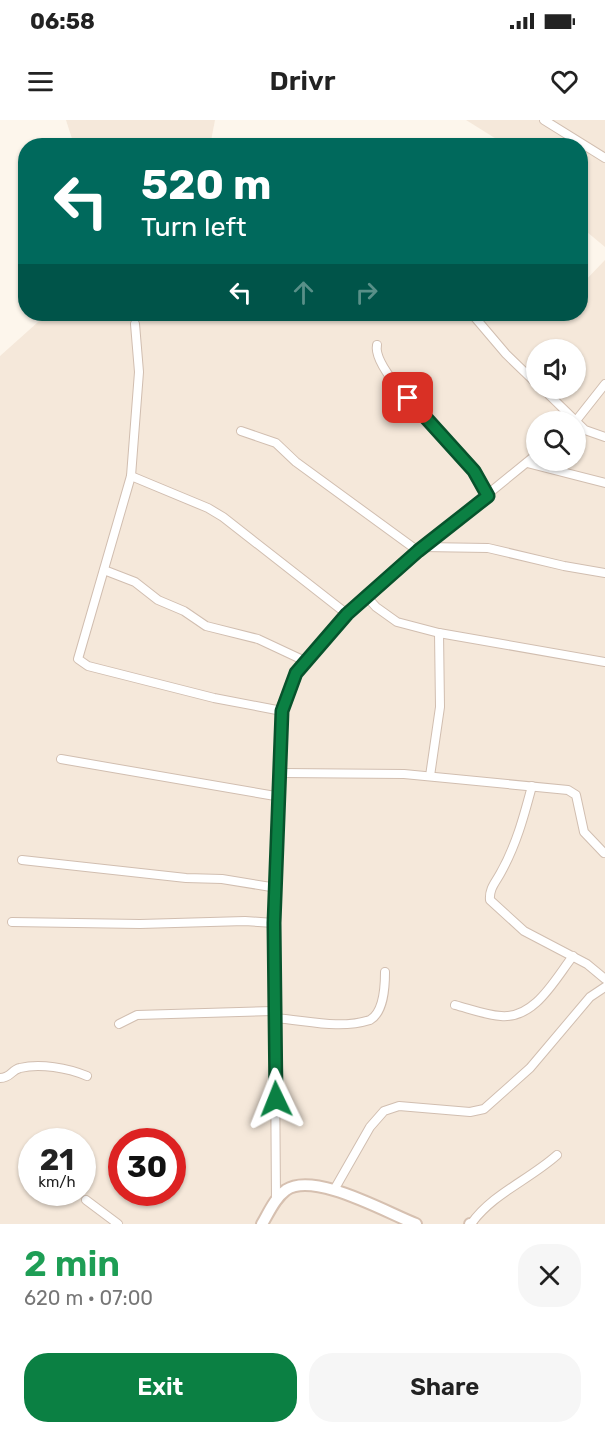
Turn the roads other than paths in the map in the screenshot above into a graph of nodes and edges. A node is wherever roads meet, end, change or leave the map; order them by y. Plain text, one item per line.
1 (544, 120) edge
2 (573, 138) edge
3 (588, 147) edge
4 (605, 158) edge
5 (478, 321) edge
6 (135, 324) dead end
7 (377, 345) dead end
8 (526, 373) edge
9 (605, 384) edge
10 (553, 399) edge
11 (565, 411) edge
12 (583, 411) edge
13 (242, 430) dead end
14 (586, 430) edge
15 (605, 437) edge
16 (526, 464) edge
17 (558, 471) edge
18 (130, 476) junction
19 (605, 483) edge
20 (488, 496) junction
21 (421, 549) junction
22 (104, 570) junction
23 (605, 573) edge
24 (367, 597) junction
25 (347, 614) junction
26 (439, 633) junction
27 (305, 661) junction
28 (605, 662) edge
29 (282, 711) junction
30 (61, 759) dead end
31 (282, 773) junction
32 (430, 776) junction
33 (532, 786) junction
34 (281, 797) junction
35 (604, 853) edge
36 (22, 860) dead end
37 (277, 888) junction
38 (12, 922) dead end
39 (274, 923) junction
40 (573, 956) junction
41 (385, 972) dead end
42 (605, 979) edge
43 (605, 987) edge
44 (455, 1005) dead end
45 (274, 1015) junction
46 (119, 1024) dead end
47 (87, 1076) dead end
48 (0, 1078) edge
49 (557, 1155) dead end
50 (334, 1190) junction
51 (276, 1200) junction
52 (94, 1206) edge
53 (118, 1224) edge
54 (262, 1224) edge
55 (416, 1224) edge
56 (470, 1224) edge

1 - 2 street
3 - 4 street
5 - 8 street
6 - 18 street
7 - 20 street
9 - 12 street
10 - 11 street
13 - 21 street
14 - 15 street
16 - 20 street
17 - 19 street
18 - 22 street
18 - 25 street
20 - 21 street
21 - 23 street
21 - 24 street
22 - 27 street
22 - 29 street
24 - 25 street
24 - 26 street
25 - 27 street
26 - 28 street
26 - 32 street
27 - 29 street
29 - 31 street
30 - 34 street
31 - 32 street
31 - 34 street
32 - 33 street
33 - 35 street
33 - 40 street
34 - 37 street
36 - 37 street
37 - 39 street
38 - 39 street
39 - 45 street
40 - 42 street
40 - 44 street
41 - 45 street
43 - 50 street
45 - 46 street
45 - 51 street
47 - 48 street
49 - 56 street
50 - 51 street
50 - 55 street
51 - 54 street
52 - 53 street

